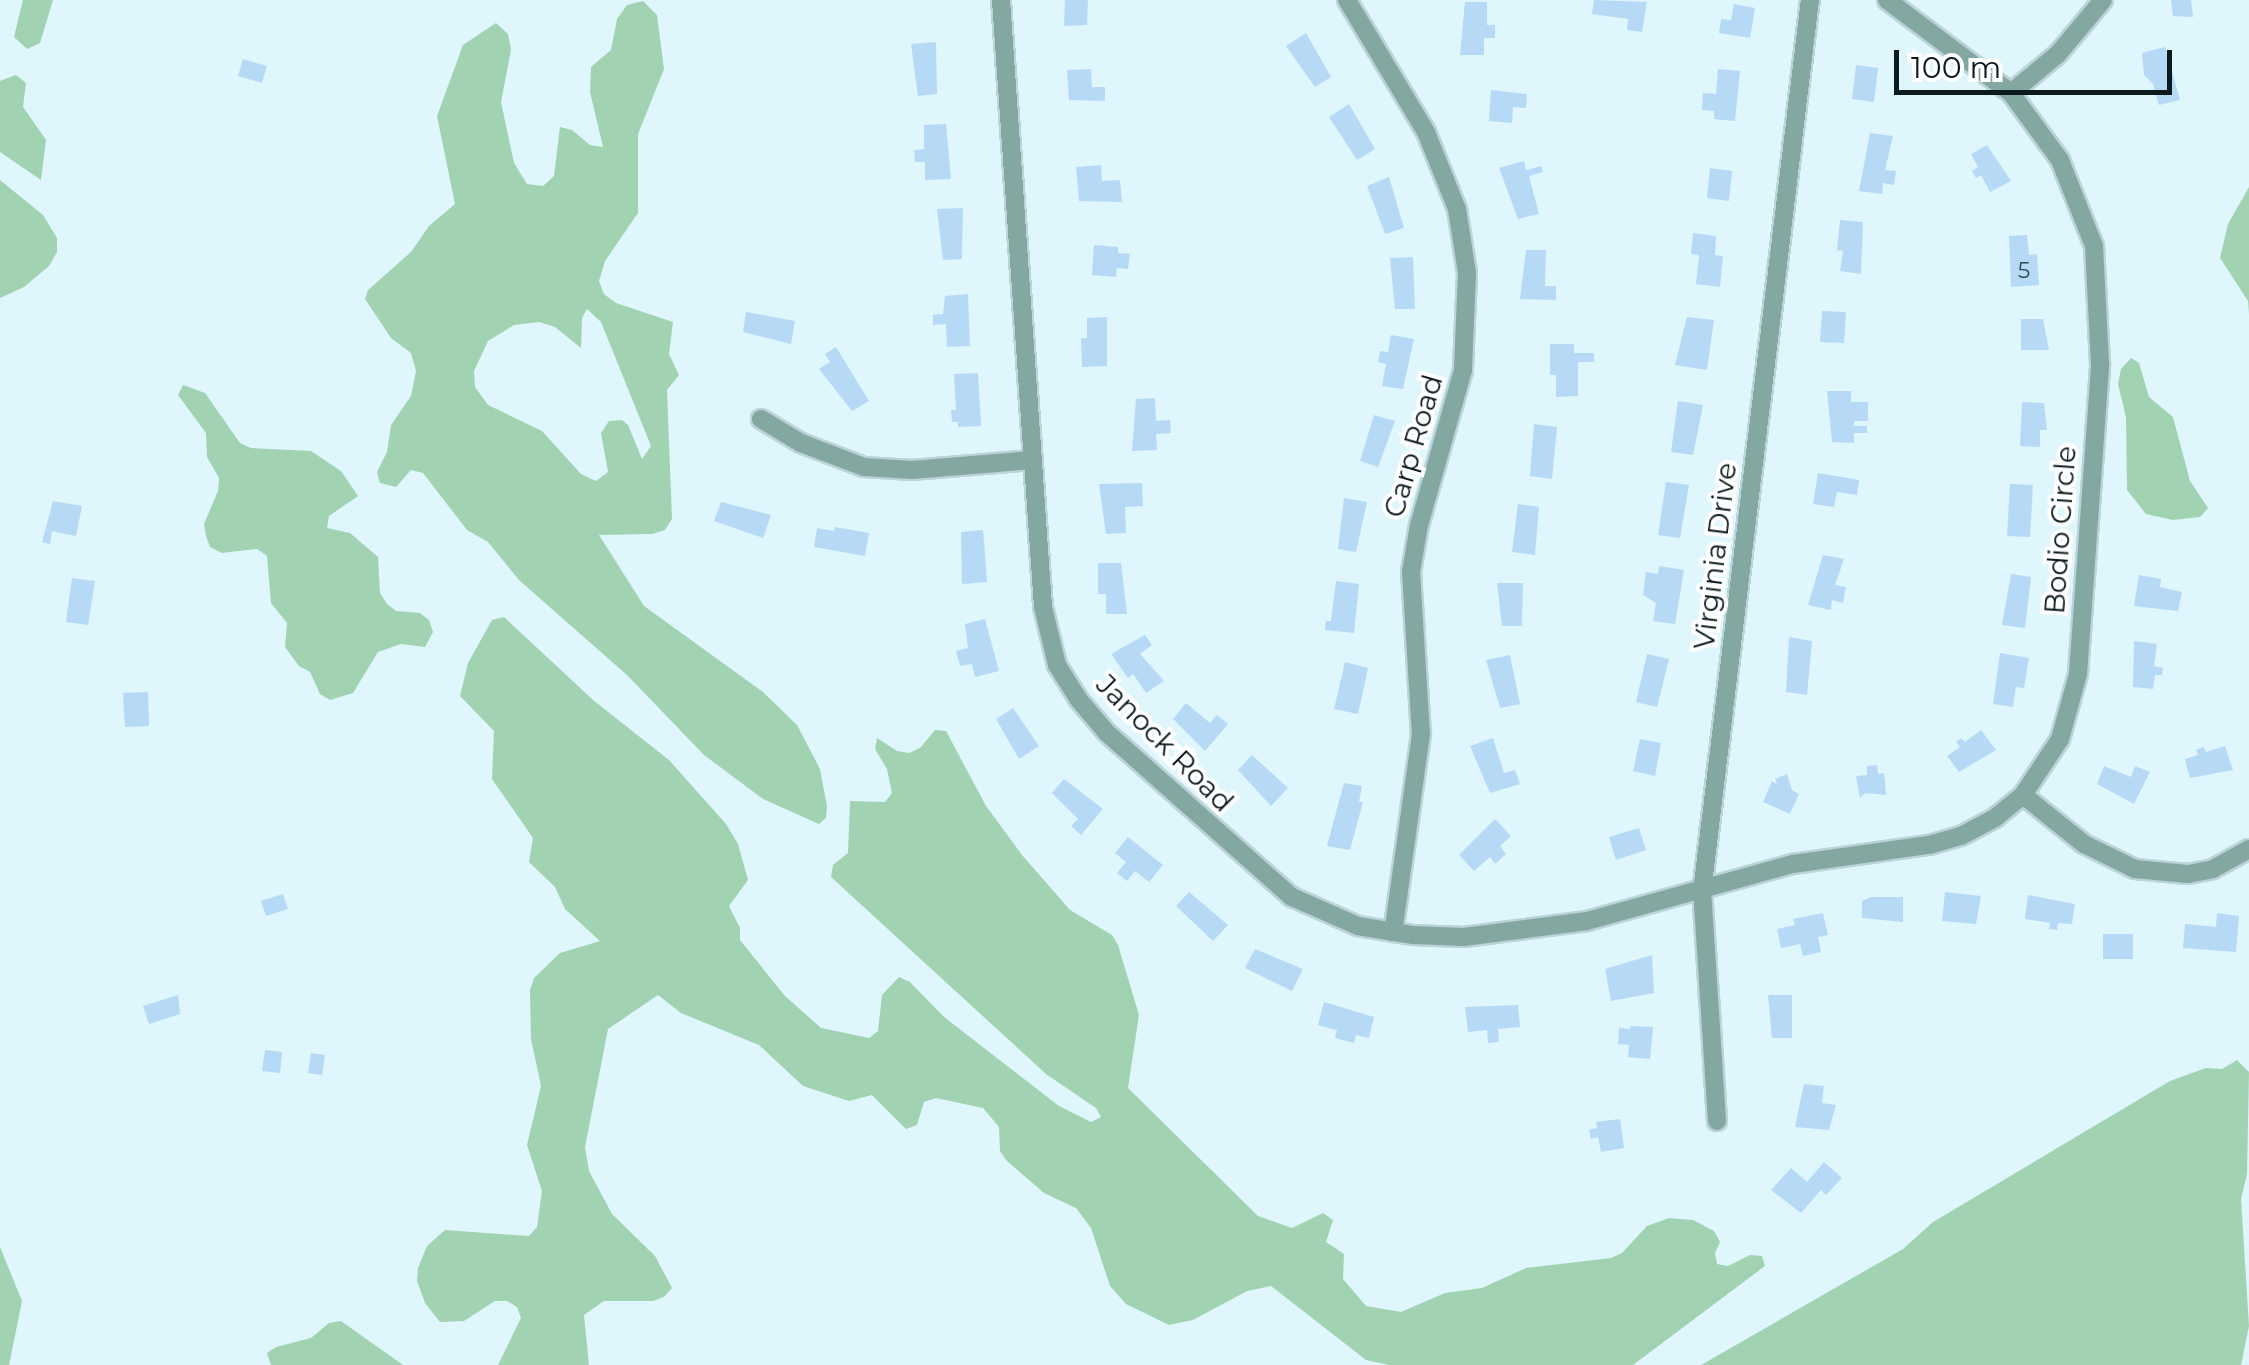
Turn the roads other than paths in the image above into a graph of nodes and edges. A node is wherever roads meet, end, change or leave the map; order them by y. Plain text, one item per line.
1 (1001, 0) edge
2 (1810, 0) edge
3 (1887, 0) edge
4 (2103, 0) edge
5 (1355, 3) edge
6 (2010, 93) junction
7 (761, 418) dead end
8 (1032, 460) junction
9 (2023, 795) junction
10 (2249, 849) edge
11 (1702, 892) junction
12 (1393, 932) junction
13 (1717, 1120) dead end

1 - 8 street, Janock Road
2 - 11 street, Virginia Drive
3 - 6 street, Bodio Circle
4 - 6 street
5 - 12 street, Carp Road
6 - 9 street, Bodio Circle
7 - 8 street
8 - 12 street, Janock Road
9 - 10 street
9 - 11 street, Bodio Circle
11 - 12 street, Janock Road
11 - 13 street, Virginia Drive

